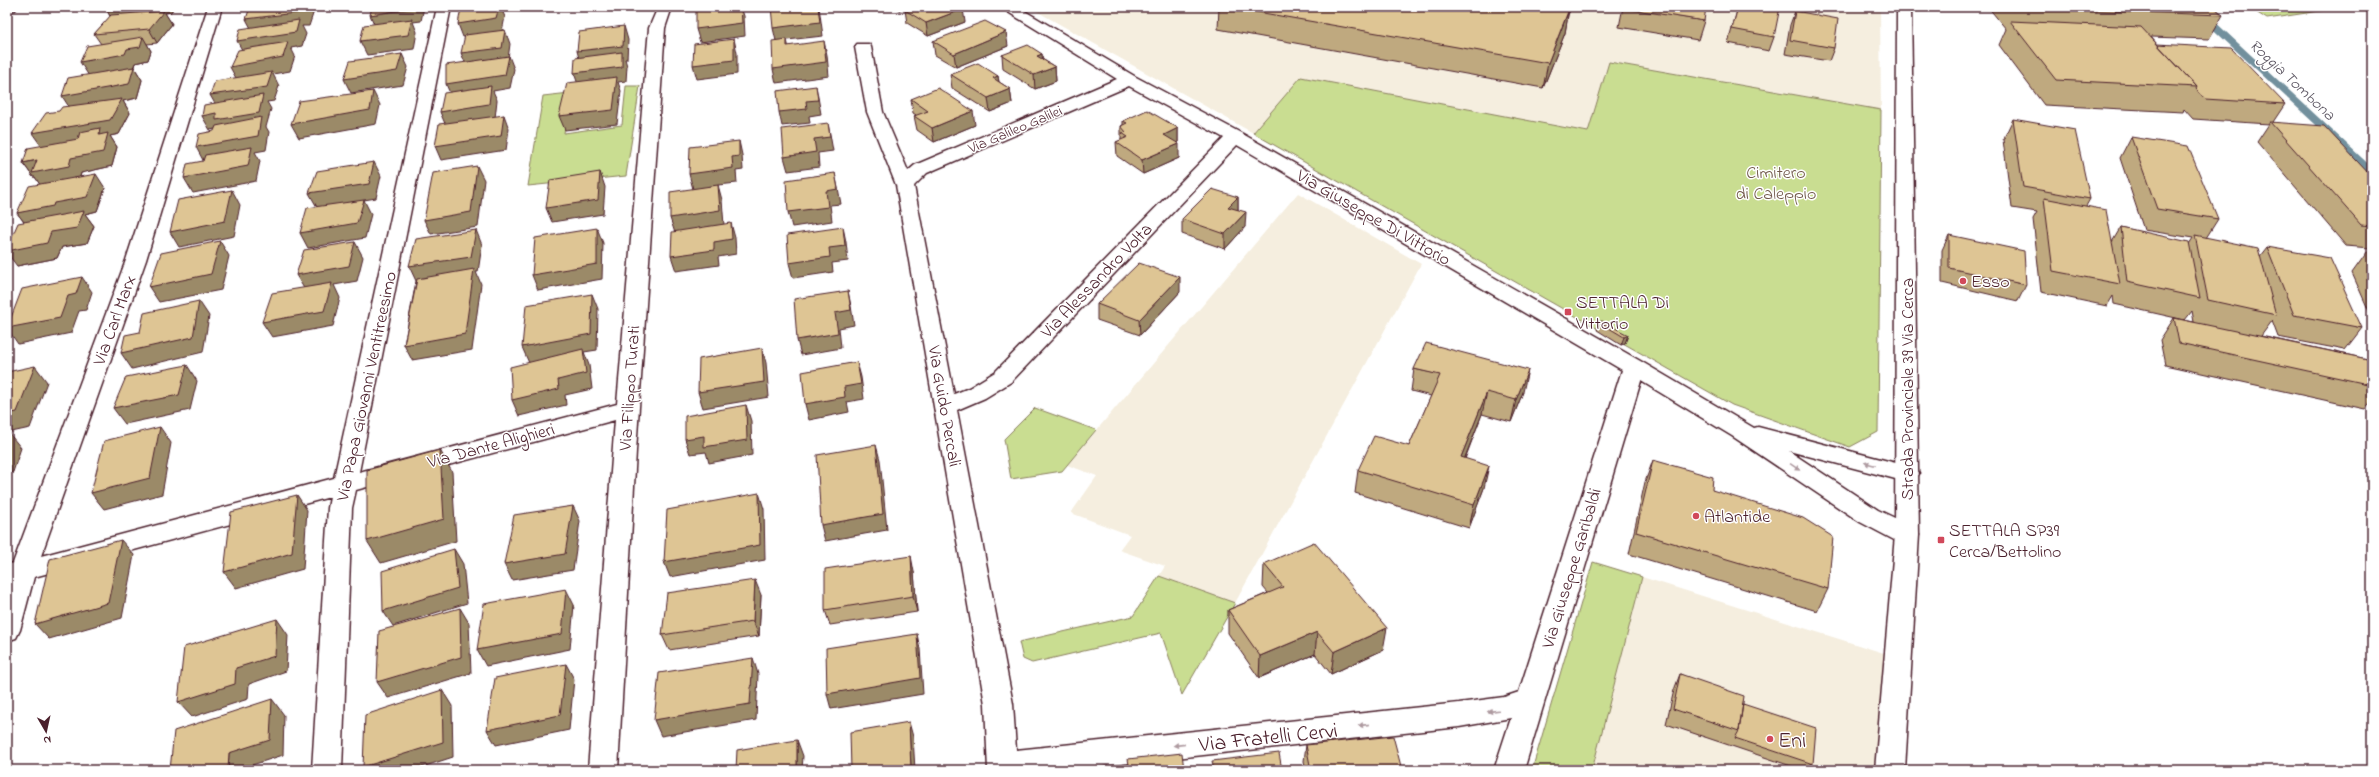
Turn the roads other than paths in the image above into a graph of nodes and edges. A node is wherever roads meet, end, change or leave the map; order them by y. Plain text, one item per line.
1 (215, 7) edge
2 (444, 7) edge
3 (665, 7) edge
4 (1007, 7) edge
5 (1904, 7) edge
6 (863, 47) dead end
7 (1130, 80) junction
8 (1235, 137) junction
9 (905, 185) junction
10 (1634, 367) junction
11 (945, 406) junction
12 (627, 409) junction
13 (1740, 430) junction
14 (1907, 474) junction
15 (345, 484) junction
16 (1907, 534) junction
17 (15, 572) edge
18 (7, 630) edge
19 (1530, 700) junction
20 (1004, 767) edge
21 (328, 770) edge
22 (603, 770) edge
23 (1509, 770) edge
24 (1890, 770) edge

1 - 17 street, Via Carl Marx
2 - 15 street, Via Papa Giovanni Ventitreesimo
3 - 12 street, Via Filippo Turati
4 - 7 street, Via Giuseppe Di Vittorio
5 - 14 street, Strada Provinciale 39 Via Cerca
6 - 9 street, Via Guido Percali
7 - 8 street, Via Giuseppe Di Vittorio
7 - 9 street, Via Galileo Galilei
8 - 10 street, Via Giuseppe Di Vittorio
8 - 11 street, Via Alessandro Volta
9 - 11 street, Via Guido Percali
10 - 13 street, Via Giuseppe Di Vittorio
10 - 19 street, Via Giuseppe Garibaldi
11 - 20 street, Via Guido Percali
12 - 15 street, Via Dante Alighieri
12 - 22 street, Via Filippo Turati
14 -> 13 street, Via Giuseppe Di Vittorio
13 -> 16 street, Via Giuseppe Di Vittorio
14 - 16 street, Strada Provinciale 39 Via Cerca
15 - 17 street, Via Dante Alighieri
15 - 21 street, Via Papa Giovanni Ventitreesimo
16 - 24 street, Strada Provinciale 39 Via Cerca
17 - 18 street, Via Carl Marx
19 -> 20 street, Via Fratelli Cervi
19 - 23 street, Via Giuseppe Garibaldi

